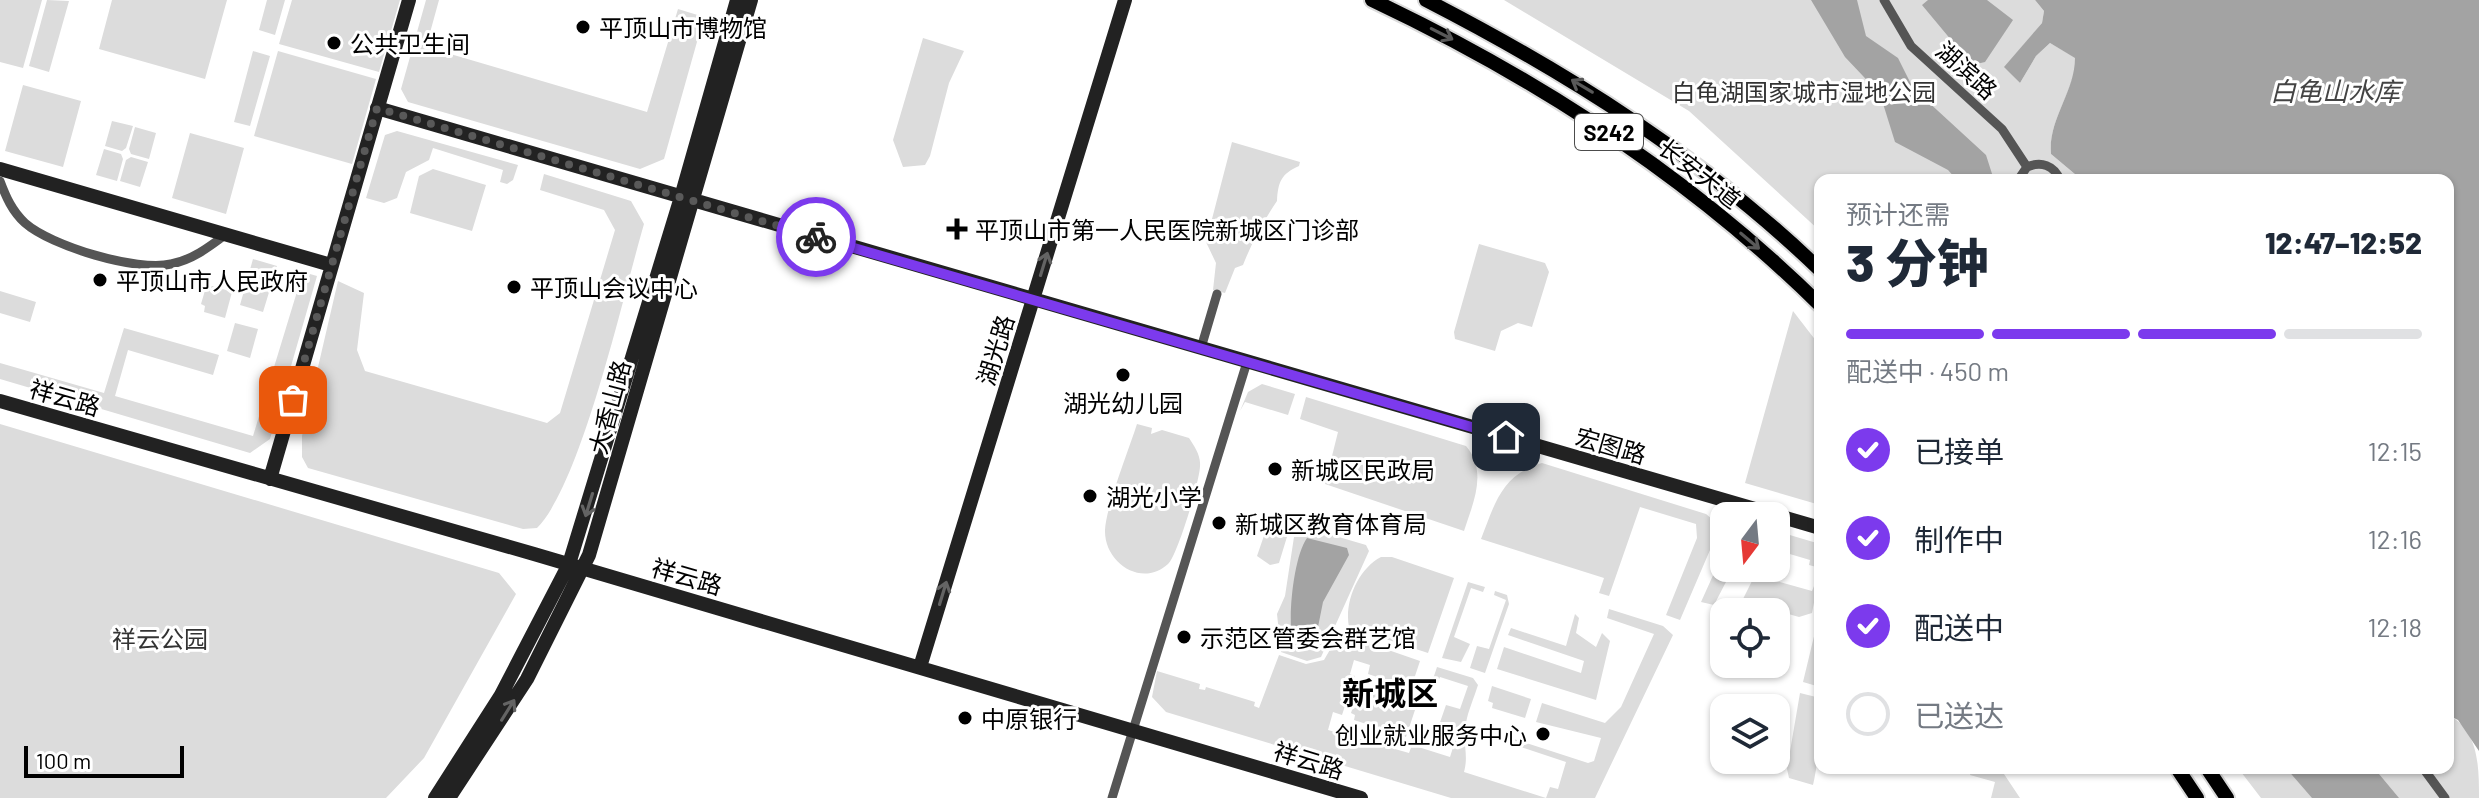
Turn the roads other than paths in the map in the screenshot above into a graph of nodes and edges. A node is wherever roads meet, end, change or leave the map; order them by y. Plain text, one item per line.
1 (409, 0) edge
2 (737, 0) edge
3 (751, 0) edge
4 (1125, 0) edge
5 (1372, 0) edge
6 (1426, 0) edge
7 (1884, 0) edge
8 (377, 108) junction
9 (2027, 167) junction
10 (0, 169) edge
11 (2022, 174) edge
12 (2055, 174) edge
13 (0, 181) edge
14 (687, 199) junction
15 (225, 235) junction
16 (331, 265) junction
17 (1814, 265) edge
18 (1217, 294) dead end
19 (1034, 299) junction
20 (1814, 300) edge
21 (1201, 348) junction
22 (1247, 362) junction
23 (0, 401) edge
24 (270, 479) junction
25 (1814, 526) edge
26 (569, 564) junction
27 (584, 569) junction
28 (920, 667) junction
29 (1132, 729) junction
30 (2181, 774) edge
31 (2211, 774) edge
32 (2427, 774) edge
33 (435, 798) edge
34 (449, 798) edge
35 (1112, 798) edge
36 (1361, 798) edge
37 (2197, 798) edge
38 (2227, 798) edge
39 (2445, 798) edge

1 - 8 main road
2 - 14 main road, 大香山路
3 - 14 main road, 大香山路
19 -> 4 main road, 湖光路
5 -> 20 main road, 长安大道 / S242
17 -> 6 main road, 长安大道 / S242
7 - 9 street, 湖滨路
8 - 14 main road, 宏图路
8 - 16 main road
9 - 11 street
9 - 12 street
10 - 15 main road
13 - 15 street
14 - 19 main road, 宏图路
14 -> 26 main road, 大香山路
14 - 27 main road, 大香山路
15 - 16 main road
16 - 24 main road
18 - 21 street
19 - 21 main road, 宏图路
28 -> 19 main road, 湖光路
21 - 22 main road, 宏图路
22 - 25 main road, 宏图路
22 - 29 street
23 - 24 main road, 祥云路
24 - 26 main road, 祥云路
26 - 27 main road, 祥云路
26 - 33 main road, 大香山路
27 - 28 main road, 祥云路
34 -> 27 main road, 大香山路
28 - 29 main road, 祥云路
29 - 35 street
29 - 36 main road, 祥云路
30 - 37 main road
31 - 38 main road
32 - 39 street

